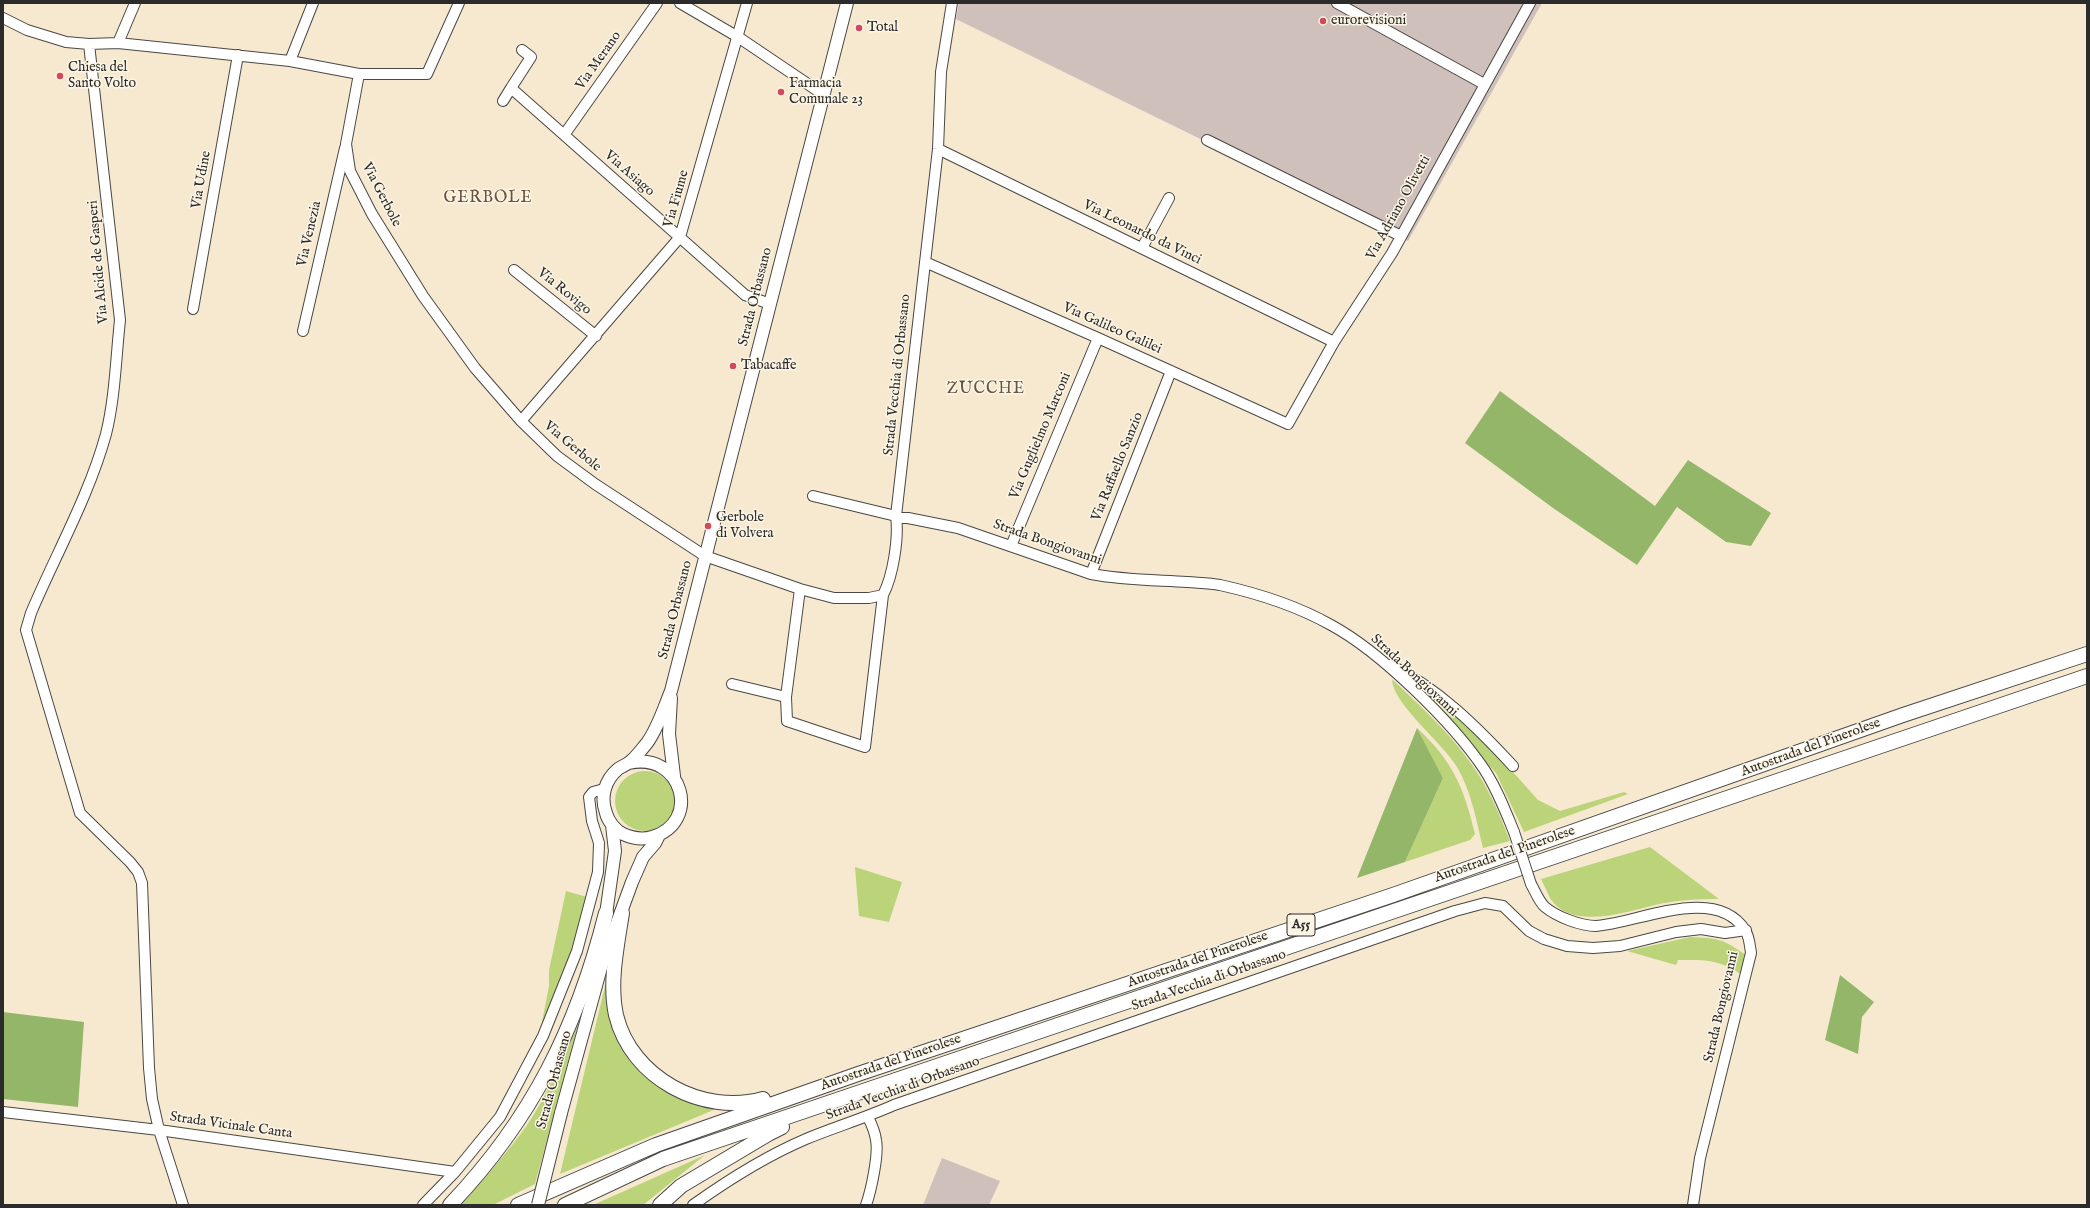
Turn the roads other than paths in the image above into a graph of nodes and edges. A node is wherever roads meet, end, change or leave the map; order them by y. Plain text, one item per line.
1 (135, 3) edge
2 (313, 3) edge
3 (459, 3) edge
4 (657, 3) edge
5 (680, 3) edge
6 (747, 3) edge
7 (847, 3) edge
8 (952, 3) edge
9 (1337, 3) edge
10 (1530, 3) edge
11 (3, 18) edge
12 (738, 38) junction
13 (118, 43) junction
14 (90, 44) junction
15 (522, 50) dead end
16 (238, 55) junction
17 (290, 60) junction
18 (359, 74) junction
19 (1484, 84) junction
20 (511, 88) junction
21 (824, 95) junction
22 (503, 101) dead end
23 (564, 135) junction
24 (1206, 140) dead end
25 (346, 144) junction
26 (938, 149) junction
27 (1169, 198) dead end
28 (1401, 236) junction
29 (680, 237) junction
30 (1142, 248) junction
31 (924, 262) junction
32 (514, 270) dead end
33 (770, 304) junction
34 (193, 309) dead end
35 (303, 331) dead end
36 (596, 336) junction
37 (1098, 338) junction
38 (1334, 342) junction
39 (1171, 371) junction
40 (521, 421) junction
41 (1288, 424) joint
42 (814, 496) dead end
43 (896, 517) junction
44 (1011, 546) junction
45 (705, 556) junction
46 (1090, 574) junction
47 (800, 589) junction
48 (883, 595) junction
49 (2087, 654) edge
50 (1380, 660) junction
51 (2087, 676) edge
52 (732, 684) dead end
53 (671, 691) junction
54 (786, 697) junction
55 (630, 762) junction
56 (1512, 766) dead end
57 (674, 776) junction
58 (604, 789) junction
59 (612, 825) junction
60 (659, 835) junction
61 (606, 913) junction
62 (622, 913) junction
63 (1746, 930) junction
64 (602, 964) junction
65 (858, 1074) junction
66 (875, 1088) junction
67 (3, 1112) edge
68 (868, 1117) junction
69 (159, 1130) junction
70 (455, 1172) junction
71 (183, 1205) edge
72 (423, 1205) edge
73 (450, 1205) edge
74 (518, 1205) edge
75 (538, 1205) edge
76 (565, 1205) edge
77 (660, 1205) edge
78 (693, 1205) edge
79 (866, 1205) edge
80 (1693, 1205) edge

1 - 13 street
2 - 17 street
3 - 18 street
4 - 23 street, Via Merano
5 - 12 street
6 - 12 street, Via Fiume
7 - 21 main road, Strada Orbassano
8 - 26 street, Strada Vecchia di Orbassano
9 - 19 street
10 - 19 street, Via Adriano Olivetti
11 - 14 street
12 - 21 street
12 - 29 street, Via Fiume
13 - 14 street
13 - 16 street
14 - 69 street, Via Alcide de Gasperi
15 - 20 street
16 - 17 street
16 - 34 street, Via Udine
17 - 18 street
18 - 25 street, Via Gerbole
19 - 28 street, Via Adriano Olivetti
20 - 22 street
20 - 23 street, Via Asiago
21 - 33 main road, Strada Orbassano
23 - 29 street, Via Asiago
24 - 28 street
25 - 35 street, Via Venezia
25 - 40 street, Via Gerbole
26 - 30 street, Via Leonardo da Vinci
26 - 31 street, Strada Vecchia di Orbassano
27 - 30 street
28 - 38 street, Via Adriano Olivetti
29 - 33 street, Via Asiago
29 - 36 street, Via Fiume
30 - 38 street, Via Leonardo da Vinci
31 - 37 street, Via Galileo Galilei
31 - 43 street, Strada Vecchia di Orbassano
32 - 36 street, Via Rovigo
33 - 45 main road, Strada Orbassano
36 - 40 street, Via Fiume
37 - 39 street, Via Galileo Galilei
37 - 44 street, Via Guglielmo Marconi
38 - 41 street, Via Adriano Olivetti
39 - 41 street, Via Galileo Galilei
39 - 46 street, Via Raffaello Sanzio
40 - 45 street, Via Gerbole
42 - 43 street, Strada Bongiovanni
43 - 44 street, Strada Bongiovanni
43 - 48 street, Strada Vecchia di Orbassano
44 - 46 street, Strada Bongiovanni
45 - 47 street, Via Gerbole
45 - 53 main road, Strada Orbassano
46 - 50 street, Strada Bongiovanni
47 - 48 street, Via Gerbole
47 - 54 street
48 - 54 street, Strada Vecchia di Orbassano
49 - 65 highway, Autostrada del Pinerolese / A55
50 - 56 street
50 - 63 street, Strada Bongiovanni, bridge
51 - 66 highway, Autostrada del Pinerolese / A55
52 - 54 street
53 - 55 main road, Strada Orbassano
53 - 57 main road, Strada Orbassano
55 - 57 main road
55 - 58 main road, Strada Orbassano
57 - 60 main road, Strada Orbassano
58 - 59 main road, Strada Orbassano
58 - 70 street
59 - 60 main road
59 - 61 main road, Strada Orbassano
60 - 62 main road, Strada Orbassano
61 - 64 main road, Strada Orbassano
61 - 73 highway
62 - 64 main road, Strada Orbassano
62 - 65 highway
63 - 68 street, Strada Vecchia di Orbassano
63 - 80 street, Strada Bongiovanni
64 - 75 main road, Strada Orbassano, bridge
65 - 74 highway, Autostrada del Pinerolese / A55
66 - 76 highway, Autostrada del Pinerolese / A55
66 - 77 highway
67 - 69 street, Strada Vicinale Canta
68 - 78 street, Strada Vecchia di Orbassano
68 - 79 street
69 - 70 street, Strada Vicinale Canta
69 - 71 street
70 - 72 street

